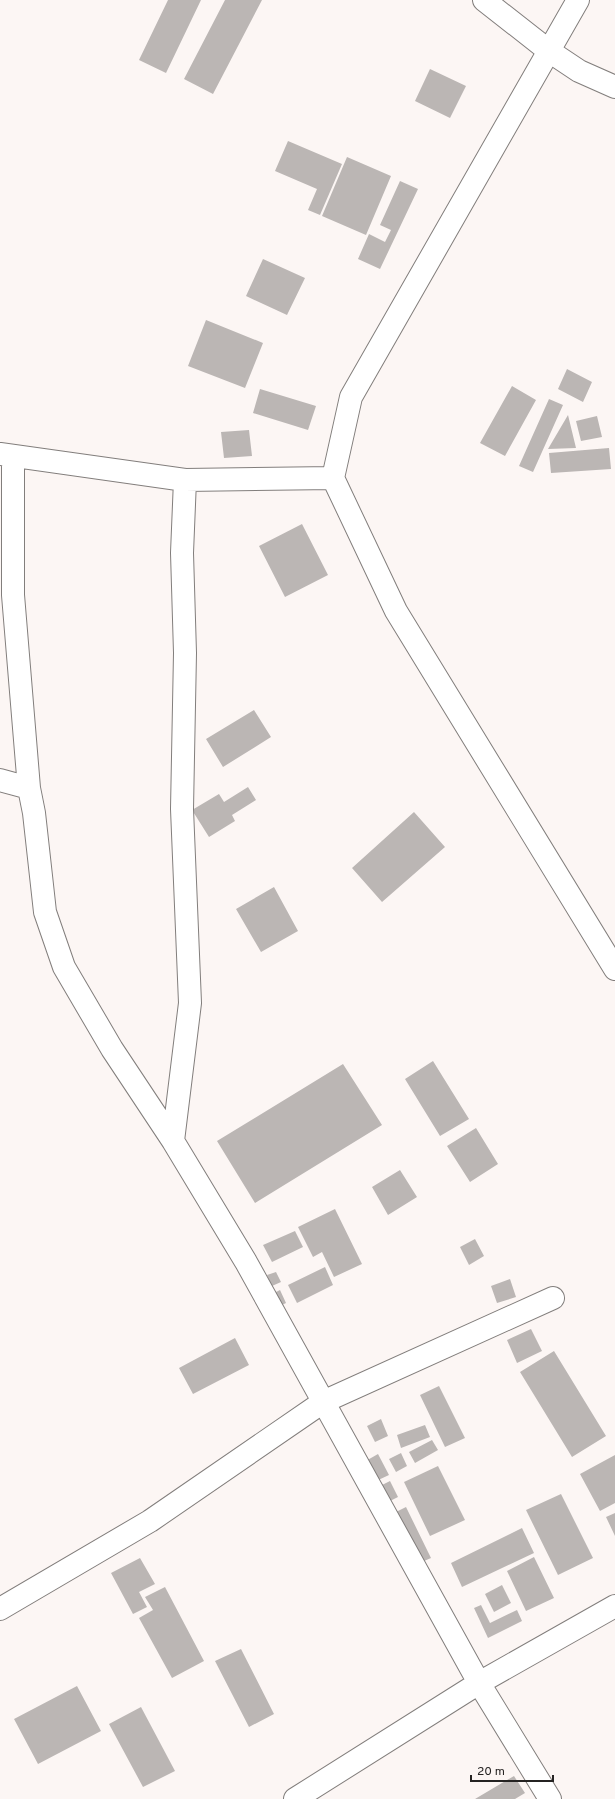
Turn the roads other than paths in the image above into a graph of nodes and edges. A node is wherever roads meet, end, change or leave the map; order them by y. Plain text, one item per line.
1 (484, 0) edge
2 (578, 0) edge
3 (549, 51) junction
4 (615, 87) edge
5 (6, 455) edge
6 (333, 478) junction
7 (185, 480) junction
8 (0, 780) edge
9 (29, 788) junction
10 (615, 969) edge
11 (173, 1142) junction
12 (553, 1298) dead end
13 (323, 1402) junction
14 (615, 1606) edge
15 (0, 1609) edge
16 (479, 1683) junction
17 (295, 1799) edge
18 (550, 1799) edge

1 - 3 street
2 - 3 street
3 - 4 street
3 - 6 street
5 - 7 street
5 - 9 street
6 - 7 street
6 - 10 street
7 - 11 street
8 - 9 street
9 - 11 street
11 - 13 street
12 - 13 street
13 - 15 street
13 - 16 street
14 - 16 street
16 - 17 street
16 - 18 street

